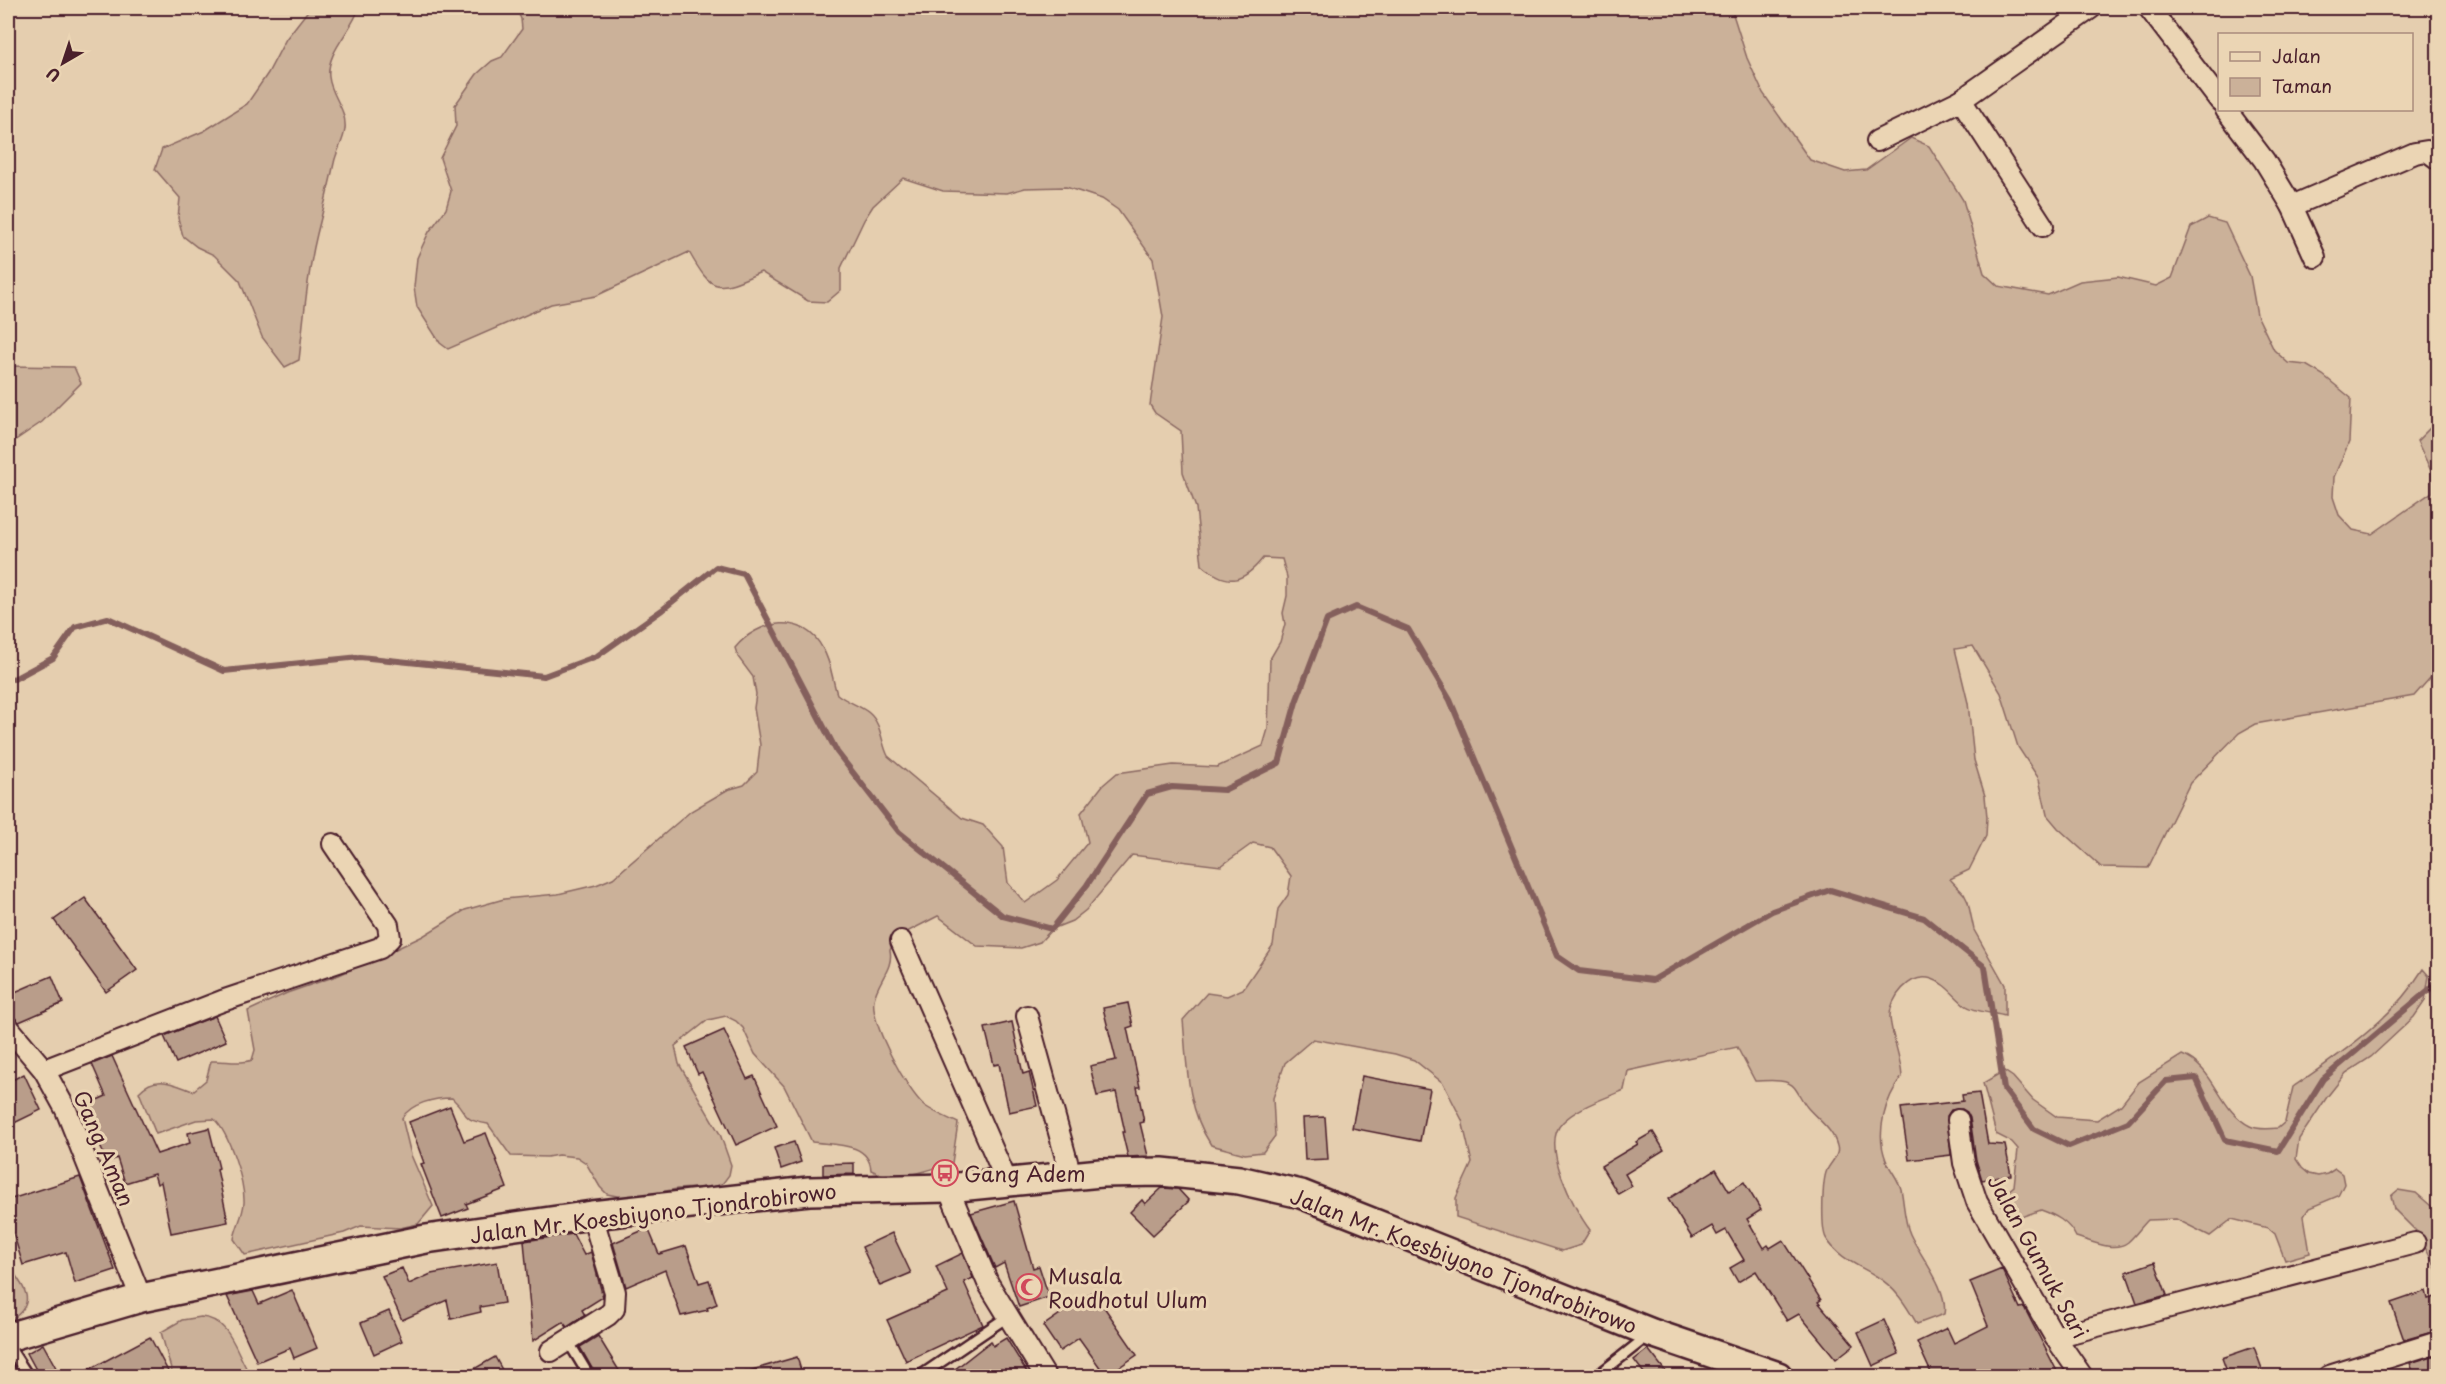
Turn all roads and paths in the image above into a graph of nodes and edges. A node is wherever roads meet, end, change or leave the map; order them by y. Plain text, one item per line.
1 (2091, 8) edge
2 (2149, 8) edge
3 (2218, 98) edge
4 (1960, 100) junction
5 (2227, 111) edge
6 (1877, 141) dead end
7 (2439, 159) edge
8 (2292, 206) junction
9 (2043, 226) dead end
10 (2315, 257) dead end
11 (333, 844) dead end
12 (901, 941) dead end
13 (1027, 1016) dead end
14 (8, 1027) edge
15 (44, 1070) junction
16 (1958, 1120) dead end
17 (1071, 1176) junction
18 (1007, 1182) junction
19 (948, 1188) junction
20 (592, 1215) junction
21 (2415, 1243) dead end
22 (141, 1298) junction
23 (1007, 1317) junction
24 (1652, 1333) junction
25 (2055, 1337) junction
26 (8, 1338) edge
27 (2439, 1342) edge
28 (560, 1346) joint
29 (28, 1377) edge
30 (589, 1377) edge
31 (920, 1377) edge
32 (1045, 1377) edge
33 (1597, 1377) edge
34 (1778, 1377) edge
35 (2082, 1377) edge
36 (2329, 1377) edge

1 - 4 street
2 - 3 street
4 - 6 street
4 - 9 street
5 - 8 street
7 - 8 street
8 - 10 street
11 - 15 street
12 - 18 street
13 - 17 street
14 - 15 street, Gang Aman
15 - 22 street, Gang Aman
16 - 25 street, Jalan Gumuk Sari
17 - 18 main road, Jalan Mr. Koesbiyono Tjondrobirowo
17 - 24 main road, Jalan Mr. Koesbiyono Tjondrobirowo
18 - 19 main road, Jalan Mr. Koesbiyono Tjondrobirowo
19 - 20 main road, Jalan Mr. Koesbiyono Tjondrobirowo
19 - 23 street
20 - 22 main road, Jalan Mr. Koesbiyono Tjondrobirowo
20 - 28 street
21 - 25 street
22 - 26 main road, Jalan Mr. Koesbiyono Tjondrobirowo
23 - 31 lane
23 - 32 street
24 - 33 lane
24 - 34 main road, Jalan Mr. Koesbiyono Tjondrobirowo
25 - 35 street, Jalan Gumuk Sari
26 - 29 lane
27 - 36 street
28 - 30 lane

